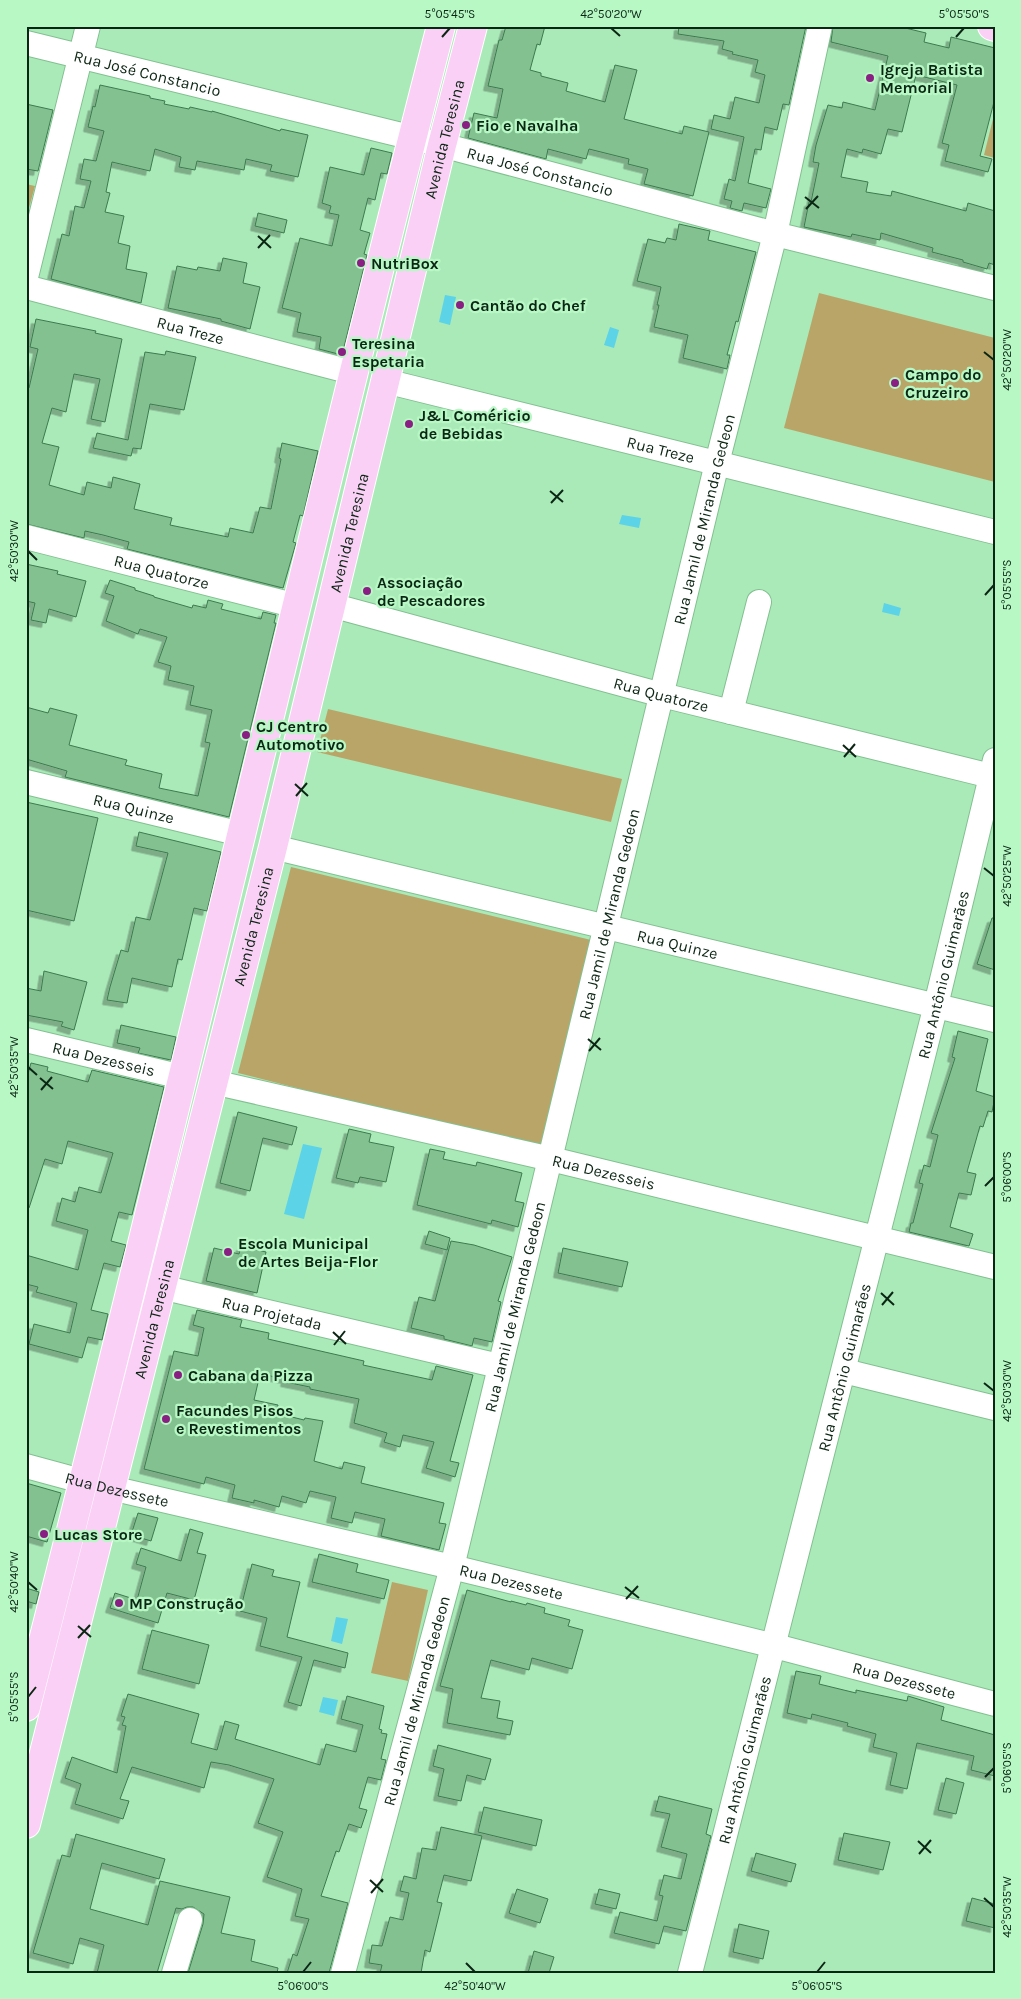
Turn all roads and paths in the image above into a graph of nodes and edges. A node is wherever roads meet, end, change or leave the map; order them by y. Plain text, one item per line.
1 (88, 26) edge
2 (441, 26) edge
3 (473, 26) edge
4 (820, 26) edge
5 (26, 43) edge
6 (80, 57) junction
7 (412, 138) junction
8 (442, 145) junction
9 (775, 234) junction
10 (26, 277) edge
11 (26, 287) edge
12 (995, 288) edge
13 (355, 372) junction
14 (385, 381) junction
15 (717, 464) junction
16 (995, 532) edge
17 (26, 537) edge
18 (759, 602) dead end
19 (331, 605) junction
20 (298, 606) junction
21 (662, 695) junction
22 (731, 712) junction
23 (265, 736) junction
24 (298, 744) junction
25 (993, 771) edge
26 (26, 782) edge
27 (241, 834) junction
28 (273, 847) junction
29 (606, 928) junction
30 (936, 1005) junction
31 (995, 1020) edge
32 (26, 1040) edge
33 (182, 1077) junction
34 (213, 1082) junction
35 (551, 1159) junction
36 (878, 1238) junction
37 (995, 1267) edge
38 (161, 1287) junction
39 (499, 1366) junction
40 (844, 1371) junction
41 (995, 1408) edge
42 (26, 1466) edge
43 (85, 1482) junction
44 (111, 1487) junction
45 (65, 1556) junction
46 (92, 1562) junction
47 (452, 1567) junction
48 (48, 1623) junction
49 (76, 1629) junction
50 (775, 1646) junction
51 (995, 1704) edge
52 (26, 1707) edge
53 (26, 1824) edge
54 (190, 1920) dead end
55 (174, 1973) edge
56 (343, 1973) edge
57 (690, 1973) edge

1 - 6 street
2 - 7 main road, Avenida Teresina
3 - 8 main road, Avenida Teresina
4 - 9 street, Rua Jamil de Miranda Gedeon
5 - 6 street, Rua José Constancio
6 - 7 street, Rua José Constancio
6 - 10 street
7 - 8 street, Rua José Constancio
7 - 13 main road, Avenida Teresina
8 - 9 street, Rua José Constancio
8 - 14 main road, Avenida Teresina
9 - 12 street, Rua José Constancio
9 - 15 street, Rua Jamil de Miranda Gedeon
11 - 13 street, Rua Treze
13 - 20 main road, Avenida Teresina
14 - 15 street, Rua Treze
14 - 19 main road, Avenida Teresina
15 - 16 street, Rua Treze
15 - 21 street, Rua Jamil de Miranda Gedeon
17 - 20 street, Rua Quatorze
18 - 22 street
19 - 21 street, Rua Quatorze
19 - 24 main road, Avenida Teresina
20 - 23 main road, Avenida Teresina
21 - 22 street, Rua Quatorze
21 - 29 street, Rua Jamil de Miranda Gedeon
22 - 25 street, Rua Quatorze
23 - 24 main road
23 - 27 main road, Avenida Teresina
24 - 28 main road, Avenida Teresina
25 - 30 street, Rua Antônio Guimarães
26 - 27 street, Rua Quinze
27 - 33 main road, Avenida Teresina
28 - 29 street, Rua Quinze
28 - 34 main road, Avenida Teresina
29 - 30 street, Rua Quinze
29 - 35 street, Rua Jamil de Miranda Gedeon
30 - 31 street, Rua Quinze
30 - 36 street, Rua Antônio Guimarães
32 - 33 street, Rua Dezesseis
33 - 43 main road, Avenida Teresina
34 - 35 street, Rua Dezesseis
34 - 38 main road, Avenida Teresina
35 - 36 street, Rua Dezesseis
35 - 39 street, Rua Jamil de Miranda Gedeon
36 - 37 street, Rua Dezesseis
36 - 40 street, Rua Antônio Guimarães
38 - 39 street, Rua Projetada
38 - 44 main road, Avenida Teresina
39 - 47 street, Rua Jamil de Miranda Gedeon
40 - 41 street
40 - 50 street, Rua Antônio Guimarães
42 - 43 street, Rua Dezessete
43 - 44 street, Rua Dezessete
43 - 45 main road, Avenida Teresina
44 - 46 main road, Avenida Teresina
44 - 47 street, Rua Dezessete
45 - 46 main road
45 - 48 main road, Avenida Teresina
46 - 49 main road, Avenida Teresina
47 - 50 street, Rua Dezessete
47 - 56 street, Rua Jamil de Miranda Gedeon
48 - 49 main road
48 - 52 main road, Avenida Teresina
49 - 53 main road, Avenida Teresina
50 - 51 street, Rua Dezessete
50 - 57 street, Rua Antônio Guimarães
54 - 55 street

